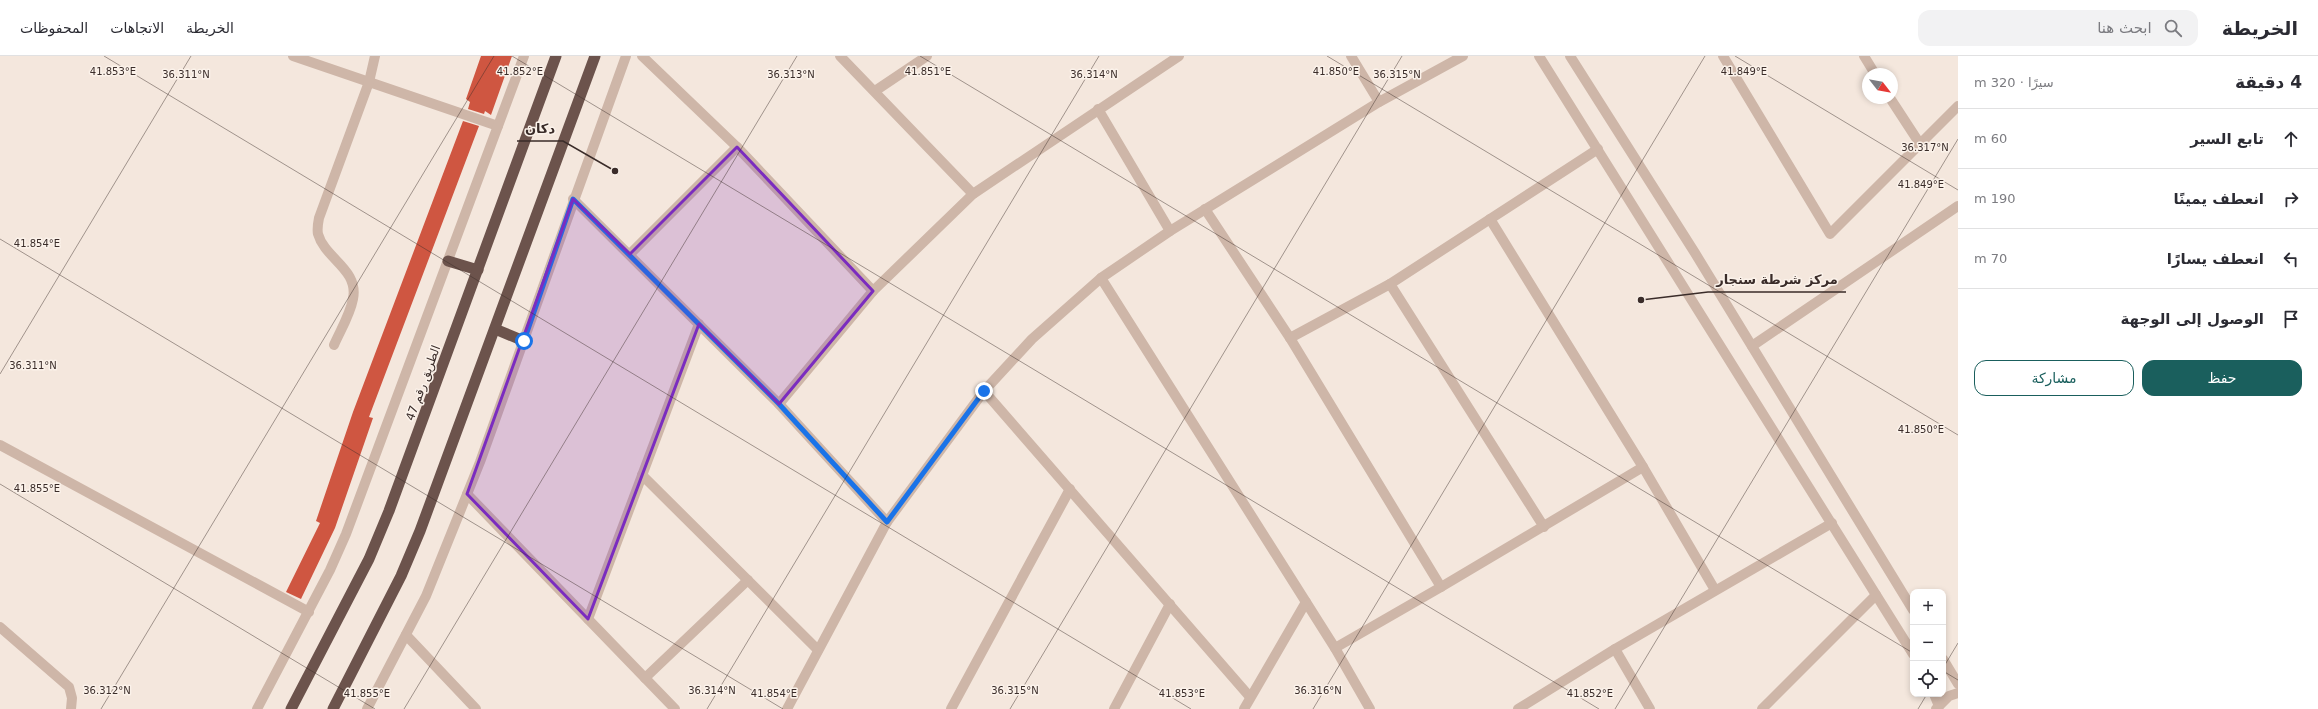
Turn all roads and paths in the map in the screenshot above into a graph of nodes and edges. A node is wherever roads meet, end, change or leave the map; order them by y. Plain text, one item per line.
1 (293, 56) edge
2 (375, 56) edge
3 (524, 56) edge
4 (556, 56) edge
5 (595, 56) edge
6 (626, 56) edge
7 (642, 56) edge
8 (840, 56) edge
9 (927, 56) edge
10 (1179, 56) edge
11 (1351, 56) edge
12 (1463, 56) edge
13 (1539, 56) edge
14 (1570, 56) edge
15 (1723, 56) edge
16 (1864, 56) edge
17 (1871, 68) edge
18 (369, 82) junction
19 (875, 91) junction
20 (1379, 102) junction
21 (1894, 104) edge
22 (1958, 106) edge
23 (1098, 109) junction
24 (498, 126) junction
25 (1920, 144) junction
26 (737, 146) junction
27 (1598, 149) junction
28 (973, 194) junction
29 (573, 199) junction
30 (1958, 206) edge
31 (1206, 209) junction
32 (1490, 219) junction
33 (1170, 231) junction
34 (630, 254) junction
35 (448, 261) junction
36 (478, 270) junction
37 (1101, 278) junction
38 (1390, 284) junction
39 (873, 291) junction
40 (699, 324) junction
41 (495, 329) junction
42 (1290, 338) junction
43 (524, 341) junction
44 (334, 345) dead end
45 (1752, 346) junction
46 (984, 391) junction
47 (779, 404) junction
48 (0, 445) edge
49 (1643, 467) junction
50 (642, 475) junction
51 (1070, 489) junction
52 (467, 494) junction
53 (887, 522) junction
54 (1832, 523) junction
55 (1544, 527) junction
56 (748, 580) junction
57 (1441, 587) junction
58 (1715, 590) junction
59 (1876, 595) junction
60 (1306, 602) junction
61 (1170, 604) junction
62 (1910, 605) edge
63 (309, 612) junction
64 (588, 619) junction
65 (0, 627) edge
66 (406, 635) junction
67 (1335, 648) junction
68 (1615, 649) junction
69 (1910, 649) edge
70 (818, 650) junction
71 (1944, 661) edge
72 (645, 678) junction
73 (1958, 684) edge
74 (1958, 692) edge
75 (1250, 697) junction
76 (1935, 697) edge
77 (1938, 707) edge
78 (71, 709) edge
79 (257, 709) edge
80 (290, 709) edge
81 (333, 709) edge
82 (367, 709) edge
83 (476, 709) edge
84 (675, 709) edge
85 (786, 709) edge
86 (951, 709) edge
87 (1114, 709) edge
88 (1244, 709) edge
89 (1370, 709) edge
90 (1518, 709) edge
91 (1650, 709) edge
92 (1762, 709) edge

1 - 18 street
2 - 18 street
3 - 24 street
4 - 36 highway, الطريق رقم 47
5 - 41 highway
6 - 29 street
7 - 26 street
8 - 19 street
9 - 19 street
10 - 23 street
11 - 20 street
12 - 20 street
13 - 27 street
14 - 45 street
15 - 25 street
16 - 17 street
18 - 24 street
18 - 44 street
19 - 28 street
20 - 31 street
21 - 25 street
22 - 25 street
23 - 28 street
23 - 33 street
24 - 35 street
26 - 34 street
26 - 39 street
27 - 32 street
27 - 54 street
28 - 39 street
29 - 34 street
29 - 43 street
30 - 45 street
31 - 33 street
31 - 42 street
32 - 38 street
32 - 49 street
33 - 37 street
34 - 40 street
35 - 36 highway
35 - 63 street
36 - 80 highway, الطريق رقم 47
37 - 46 street
37 - 60 street
38 - 42 street
38 - 55 street
39 - 47 street
40 - 47 street
40 - 50 street
41 - 43 highway
41 - 81 highway
42 - 57 street
43 - 52 street
45 - 62 street
46 - 51 street
46 - 53 street
47 - 53 street
48 - 63 street
49 - 55 street
49 - 58 street
50 - 56 street
50 - 64 street
51 - 61 street
51 - 86 street
52 - 64 street
52 - 66 street
53 - 70 street
54 - 58 street
54 - 59 street
55 - 57 street
56 - 70 street
56 - 72 street
57 - 67 street
58 - 68 street
59 - 69 street
59 - 92 street
60 - 67 street
60 - 75 street
61 - 75 street
61 - 87 street
63 - 79 street
64 - 72 street
65 - 78 street
66 - 82 street
66 - 83 street
67 - 89 street
68 - 90 street
68 - 91 street
70 - 85 street
71 - 73 street
72 - 84 street
74 - 77 street
75 - 88 street
76 - 77 street

